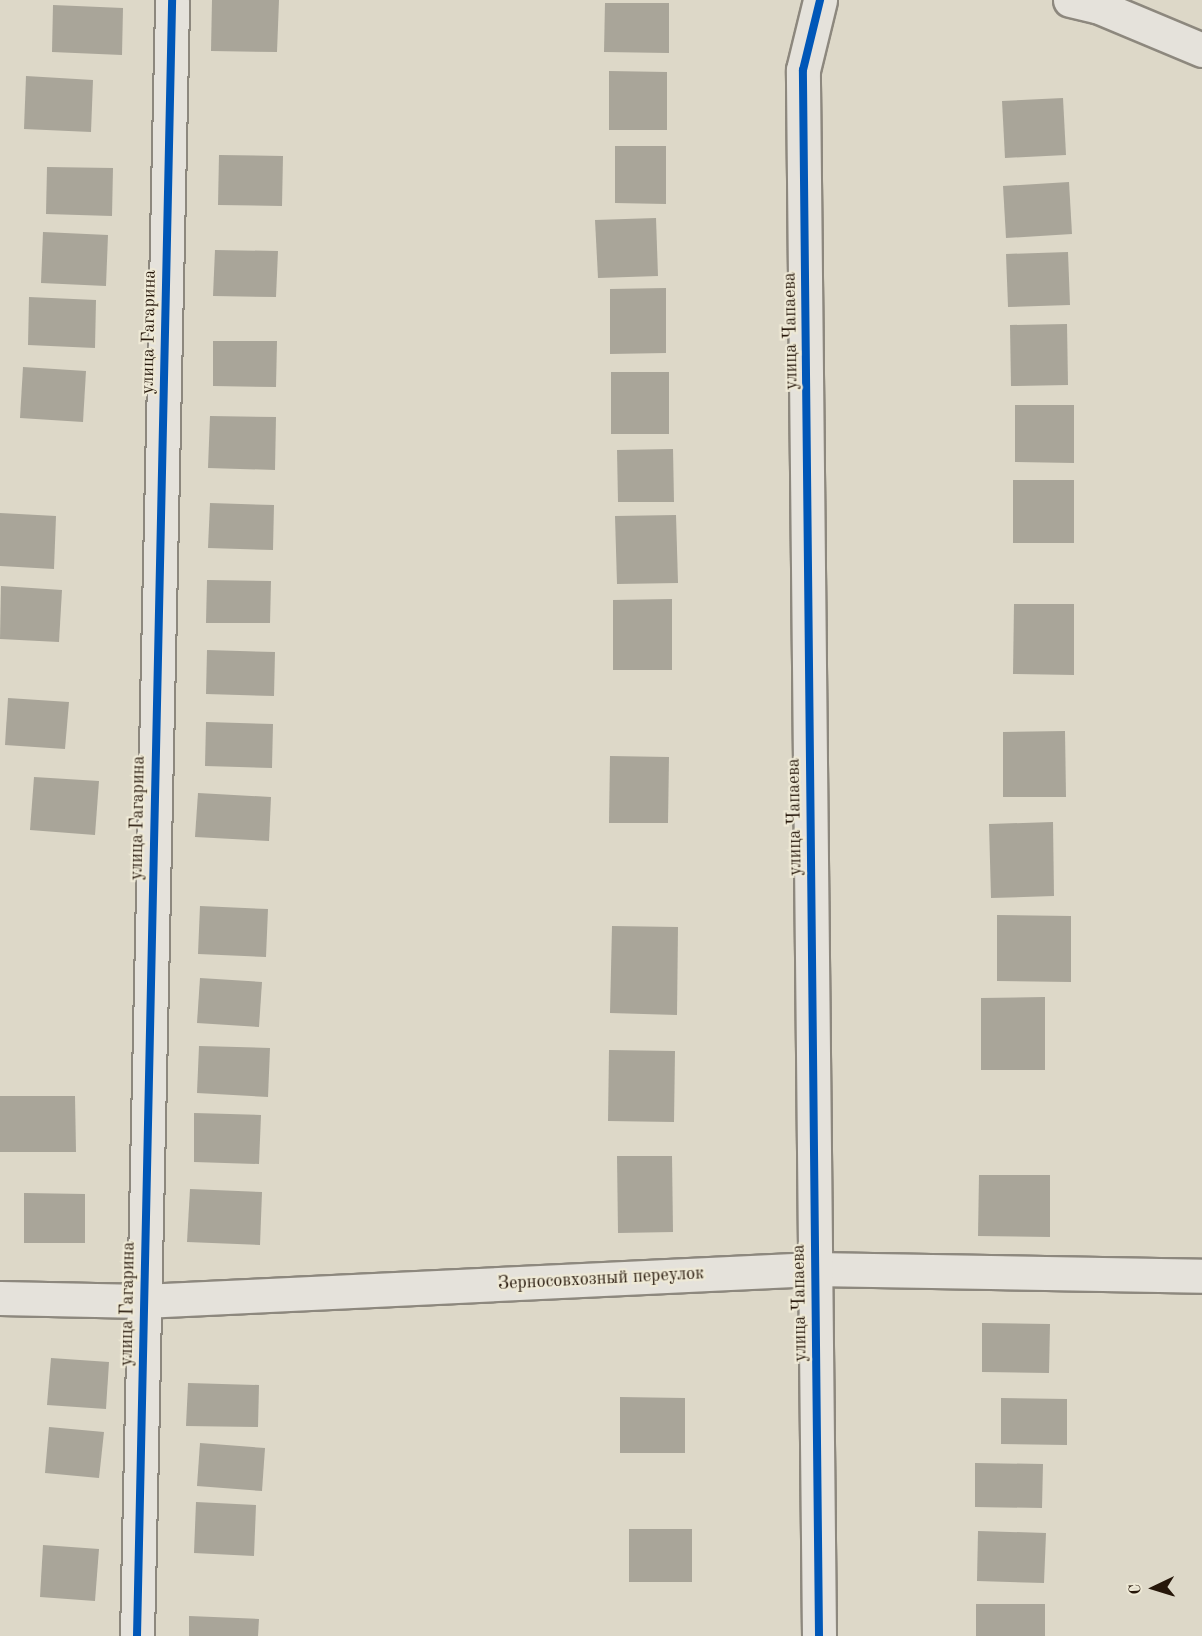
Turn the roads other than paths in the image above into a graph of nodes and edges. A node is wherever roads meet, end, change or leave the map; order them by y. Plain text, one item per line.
1 (172, 0) edge
2 (820, 0) edge
3 (1070, 0) edge
4 (1202, 50) edge
5 (814, 1269) junction
6 (1202, 1276) edge
7 (0, 1298) edge
8 (142, 1301) junction
9 (136, 1636) edge
10 (819, 1636) edge

1 - 8 street, улица Гагарина
2 - 5 street, улица Чапаева
3 - 4 street
5 - 6 street, Зерносовхозный переулок
5 - 8 street, Зерносовхозный переулок
5 - 10 street, улица Чапаева
7 - 8 street, Зерносовхозный переулок
8 - 9 street, улица Гагарина

